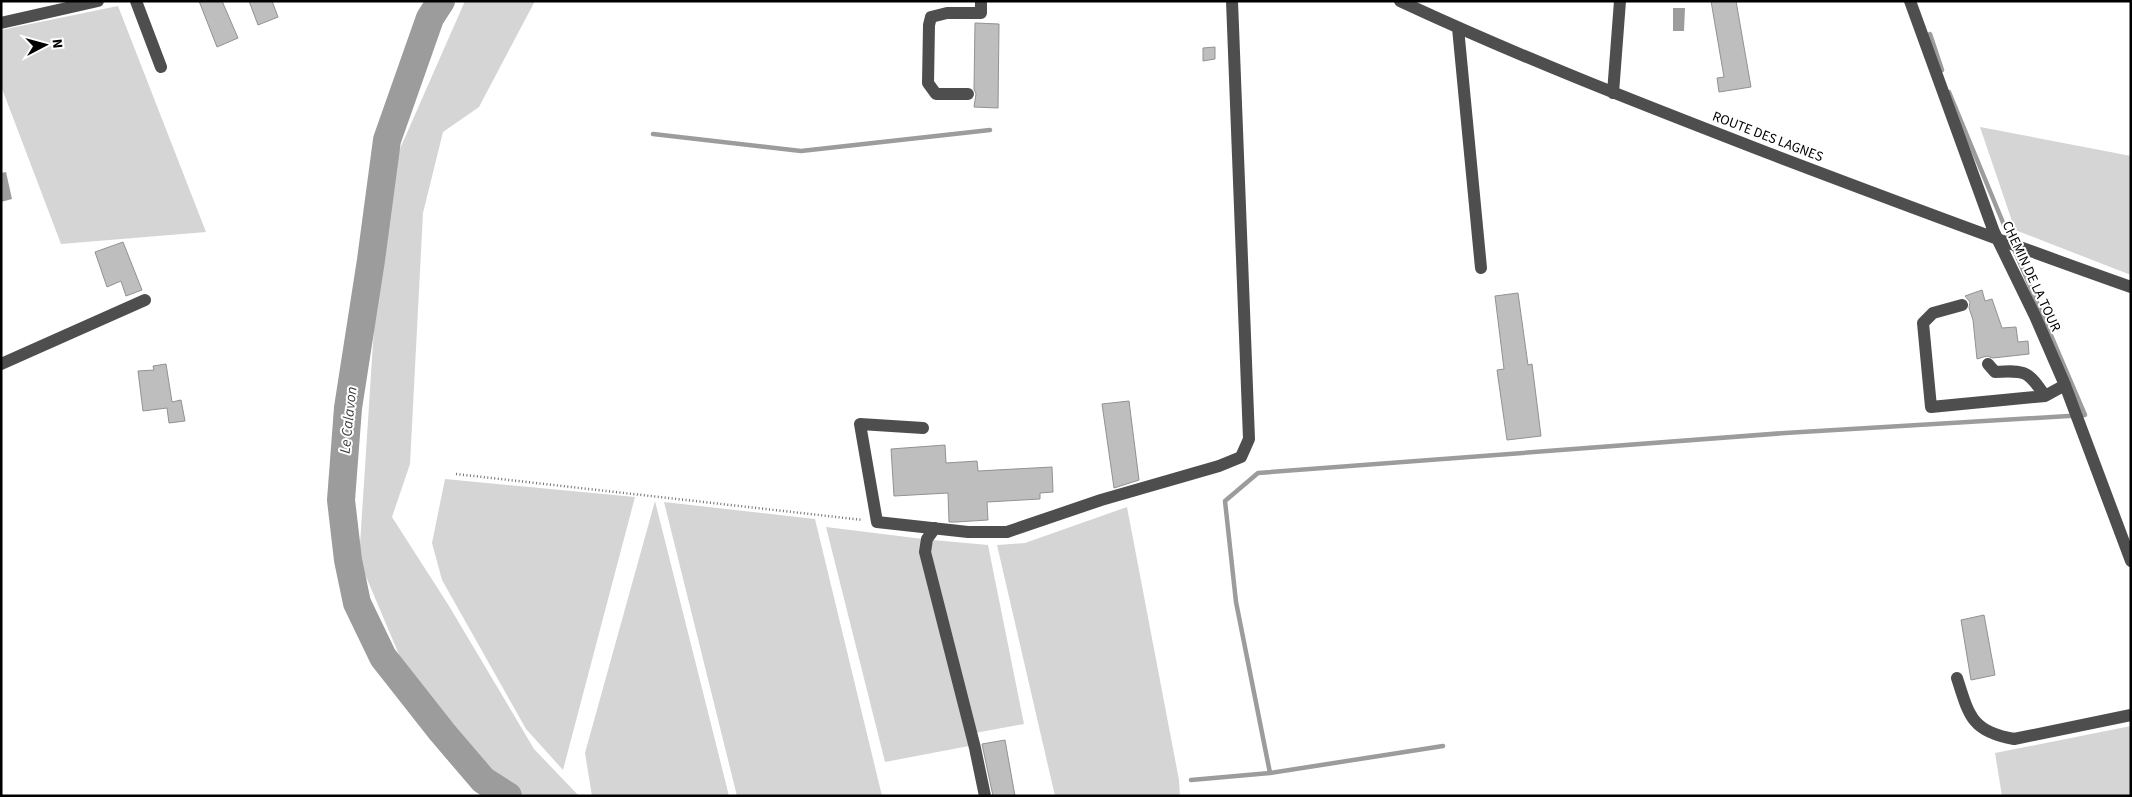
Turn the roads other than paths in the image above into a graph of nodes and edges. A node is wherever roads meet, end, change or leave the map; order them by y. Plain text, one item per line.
1 (98, 1) edge
2 (136, 1) edge
3 (981, 1) edge
4 (1232, 1) edge
5 (1400, 1) edge
6 (1620, 1) edge
7 (1910, 1) edge
8 (1, 23) edge
9 (1458, 28) junction
10 (161, 67) dead end
11 (1613, 93) junction
12 (968, 94) dead end
13 (1997, 240) junction
14 (1481, 268) dead end
15 (2131, 286) edge
16 (145, 300) dead end
17 (1962, 306) dead end
18 (1, 364) edge
19 (1988, 364) dead end
20 (2065, 386) junction
21 (2046, 396) junction
22 (923, 428) dead end
23 (935, 528) junction
24 (2131, 561) edge
25 (1957, 678) dead end
26 (2131, 715) edge
27 (985, 796) edge

1 - 8 street
2 - 10 street
3 - 12 street
4 - 23 street
5 - 9 street, ROUTE DES LAGNES
6 - 11 street
7 - 13 street, CHEMIN DE LA TOUR
9 - 11 street, ROUTE DES LAGNES
9 - 14 street
11 - 13 street, ROUTE DES LAGNES
13 - 15 street, ROUTE DES LAGNES
13 - 20 street, CHEMIN DE LA TOUR
16 - 18 street
17 - 21 street
19 - 21 street
20 - 21 street
20 - 24 street, CHEMIN DE LA TOUR
22 - 23 street
23 - 27 street
25 - 26 street

